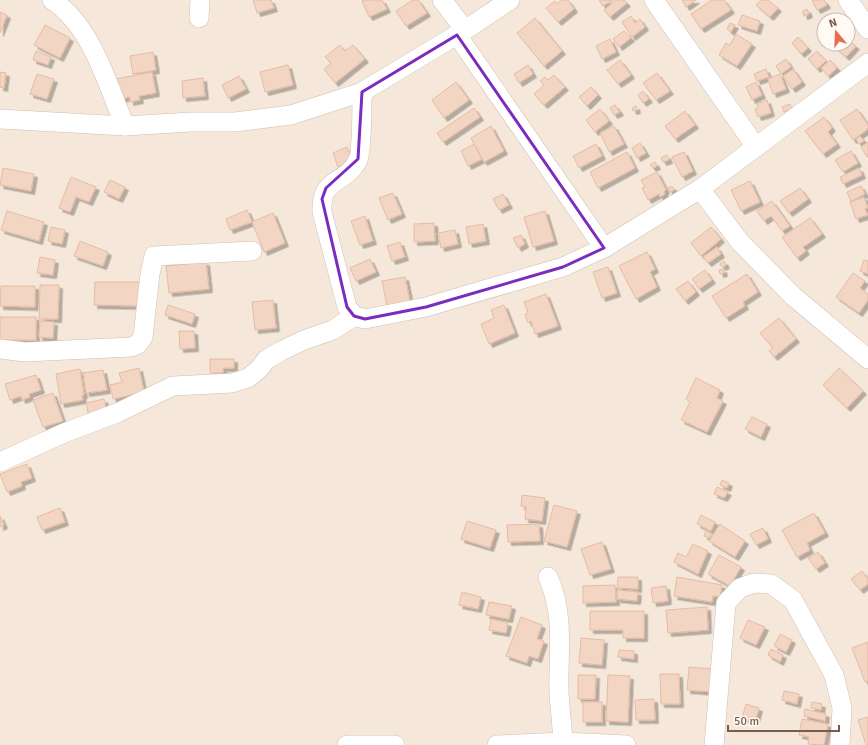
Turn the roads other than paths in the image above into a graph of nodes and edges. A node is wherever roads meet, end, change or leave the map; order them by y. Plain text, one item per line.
1 (52, 0) edge
2 (442, 0) edge
3 (510, 0) edge
4 (654, 0) edge
5 (856, 3) edge
6 (868, 30) edge
7 (461, 33) junction
8 (868, 63) edge
9 (362, 92) junction
10 (0, 119) edge
11 (125, 126) junction
12 (756, 147) junction
13 (700, 189) junction
14 (604, 248) junction
15 (252, 251) dead end
16 (354, 316) junction
17 (0, 349) edge
18 (868, 359) edge
19 (0, 462) edge
20 (548, 577) dead end
21 (563, 742) junction
22 (347, 745) edge
23 (395, 745) edge
24 (497, 745) edge
25 (626, 745) edge
26 (714, 745) edge
27 (840, 745) edge

1 - 11 street
2 - 7 street
3 - 7 street
4 - 12 street
5 - 6 street
7 - 9 street
7 - 14 street
8 - 12 street
9 - 11 street
9 - 16 street
10 - 11 street
12 - 13 street
13 - 14 street
13 - 18 street
14 - 16 street
15 - 17 street
16 - 19 street
20 - 21 street
21 - 24 street
21 - 25 street
22 - 23 street
26 - 27 street

